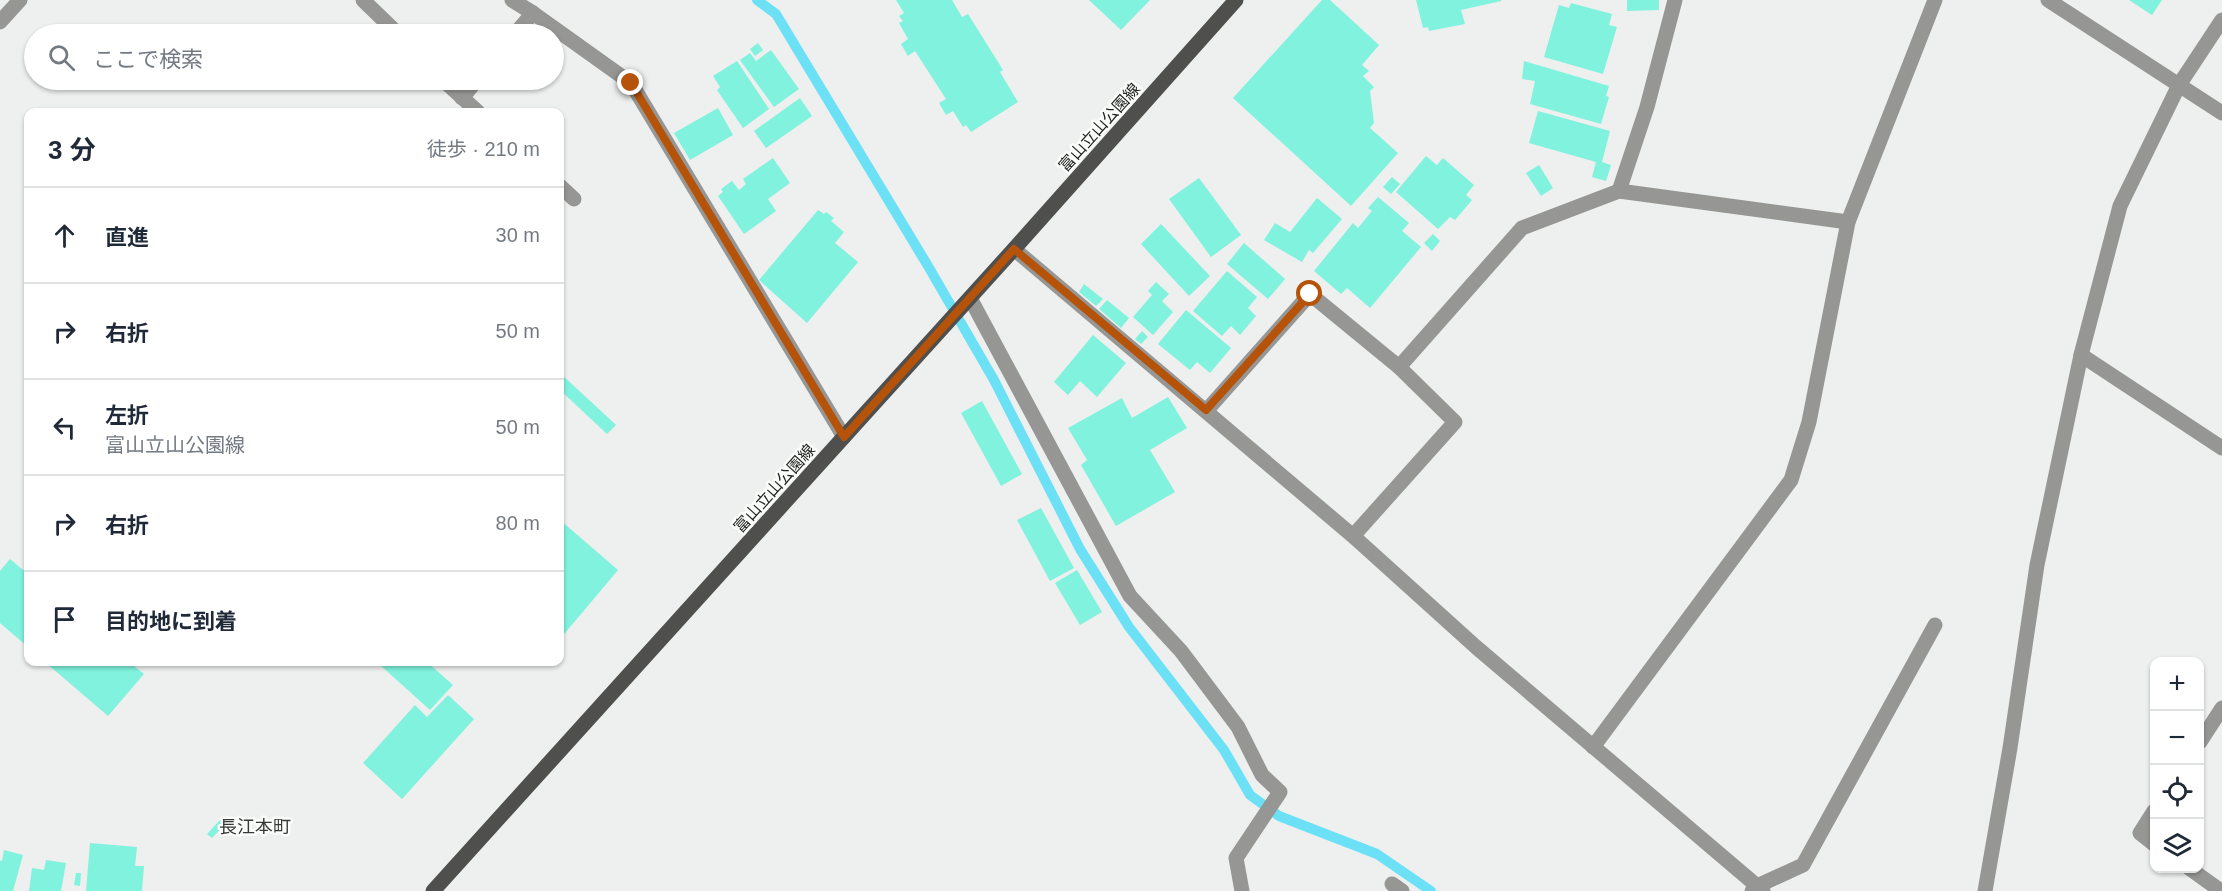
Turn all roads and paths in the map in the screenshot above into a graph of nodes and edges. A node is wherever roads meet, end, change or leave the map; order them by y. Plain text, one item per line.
1 (20, 0) edge
2 (363, 0) edge
3 (512, 0) edge
4 (1236, 0) edge
5 (1675, 0) edge
6 (1935, 0) edge
7 (2048, 0) edge
8 (533, 13) junction
9 (2222, 20) edge
10 (0, 22) edge
11 (388, 24) edge
12 (524, 24) edge
13 (548, 24) edge
14 (564, 35) edge
15 (2178, 85) junction
16 (454, 90) edge
17 (469, 90) edge
18 (462, 98) junction
19 (473, 108) edge
20 (2222, 113) edge
21 (564, 190) edge
22 (1619, 192) junction
23 (574, 199) dead end
24 (1848, 222) junction
25 (1014, 249) junction
26 (970, 298) junction
27 (2081, 355) junction
28 (1398, 367) junction
29 (1206, 410) junction
30 (844, 437) junction
31 (2222, 448) edge
32 (1353, 536) junction
33 (1935, 626) dead end
34 (2222, 708) edge
35 (2204, 735) edge
36 (1593, 747) junction
37 (2150, 817) edge
38 (2150, 841) edge
39 (2196, 873) edge
40 (1757, 889) edge
41 (433, 891) edge
42 (1242, 891) edge
43 (1985, 891) edge
44 (2221, 891) edge

1 - 10 street
2 - 11 street
3 - 8 street
4 - 25 main road, 富山立山公園線
5 - 22 street
6 - 24 street
7 - 15 street
8 - 12 street
8 - 13 street
9 - 15 street
14 - 30 street
15 - 20 street
15 - 27 street
16 - 18 street
17 - 18 street
18 - 19 street
21 - 23 street
22 - 24 street
22 - 28 street
24 - 36 street
25 - 26 main road, 富山立山公園線
25 - 29 street
26 - 30 main road, 富山立山公園線
26 - 42 street
27 - 31 street
27 - 43 street
28 - 29 street
28 - 32 street
29 - 32 street
30 - 41 main road, 富山立山公園線
32 - 36 street
33 - 40 street
34 - 35 street
36 - 40 street
37 - 38 street
39 - 44 street

